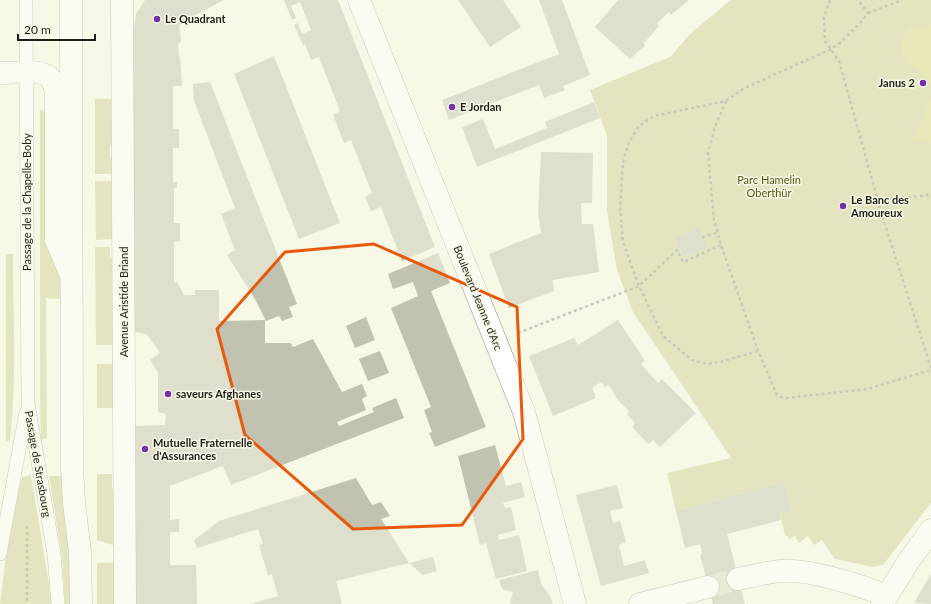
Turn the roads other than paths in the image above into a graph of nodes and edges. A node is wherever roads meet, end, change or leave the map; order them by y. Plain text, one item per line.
1 (26, 0) edge
2 (71, 0) edge
3 (122, 0) edge
4 (359, 0) edge
5 (0, 73) edge
6 (26, 73) junction
7 (71, 275) junction
8 (28, 404) junction
9 (931, 530) edge
10 (0, 554) edge
11 (738, 579) tunnel mouth
12 (708, 587) tunnel mouth
13 (884, 600) edge
14 (58, 604) edge
15 (81, 604) edge
16 (125, 604) edge
17 (575, 604) edge
18 (640, 604) edge

1 - 6 lane, Passage de la Chapelle-Boby
2 - 7 street
3 - 16 street, Avenue Aristide Briand
4 - 17 street, Boulevard Jeanne d'Arc
5 - 6 street
6 - 7 street
6 - 8 lane, Passage de la Chapelle-Boby
7 - 15 street
8 - 10 lane, Passage de Strasbourg
8 - 14 lane, Passage de Strasbourg
9 - 13 street
11 - 13 street
12 - 18 street

